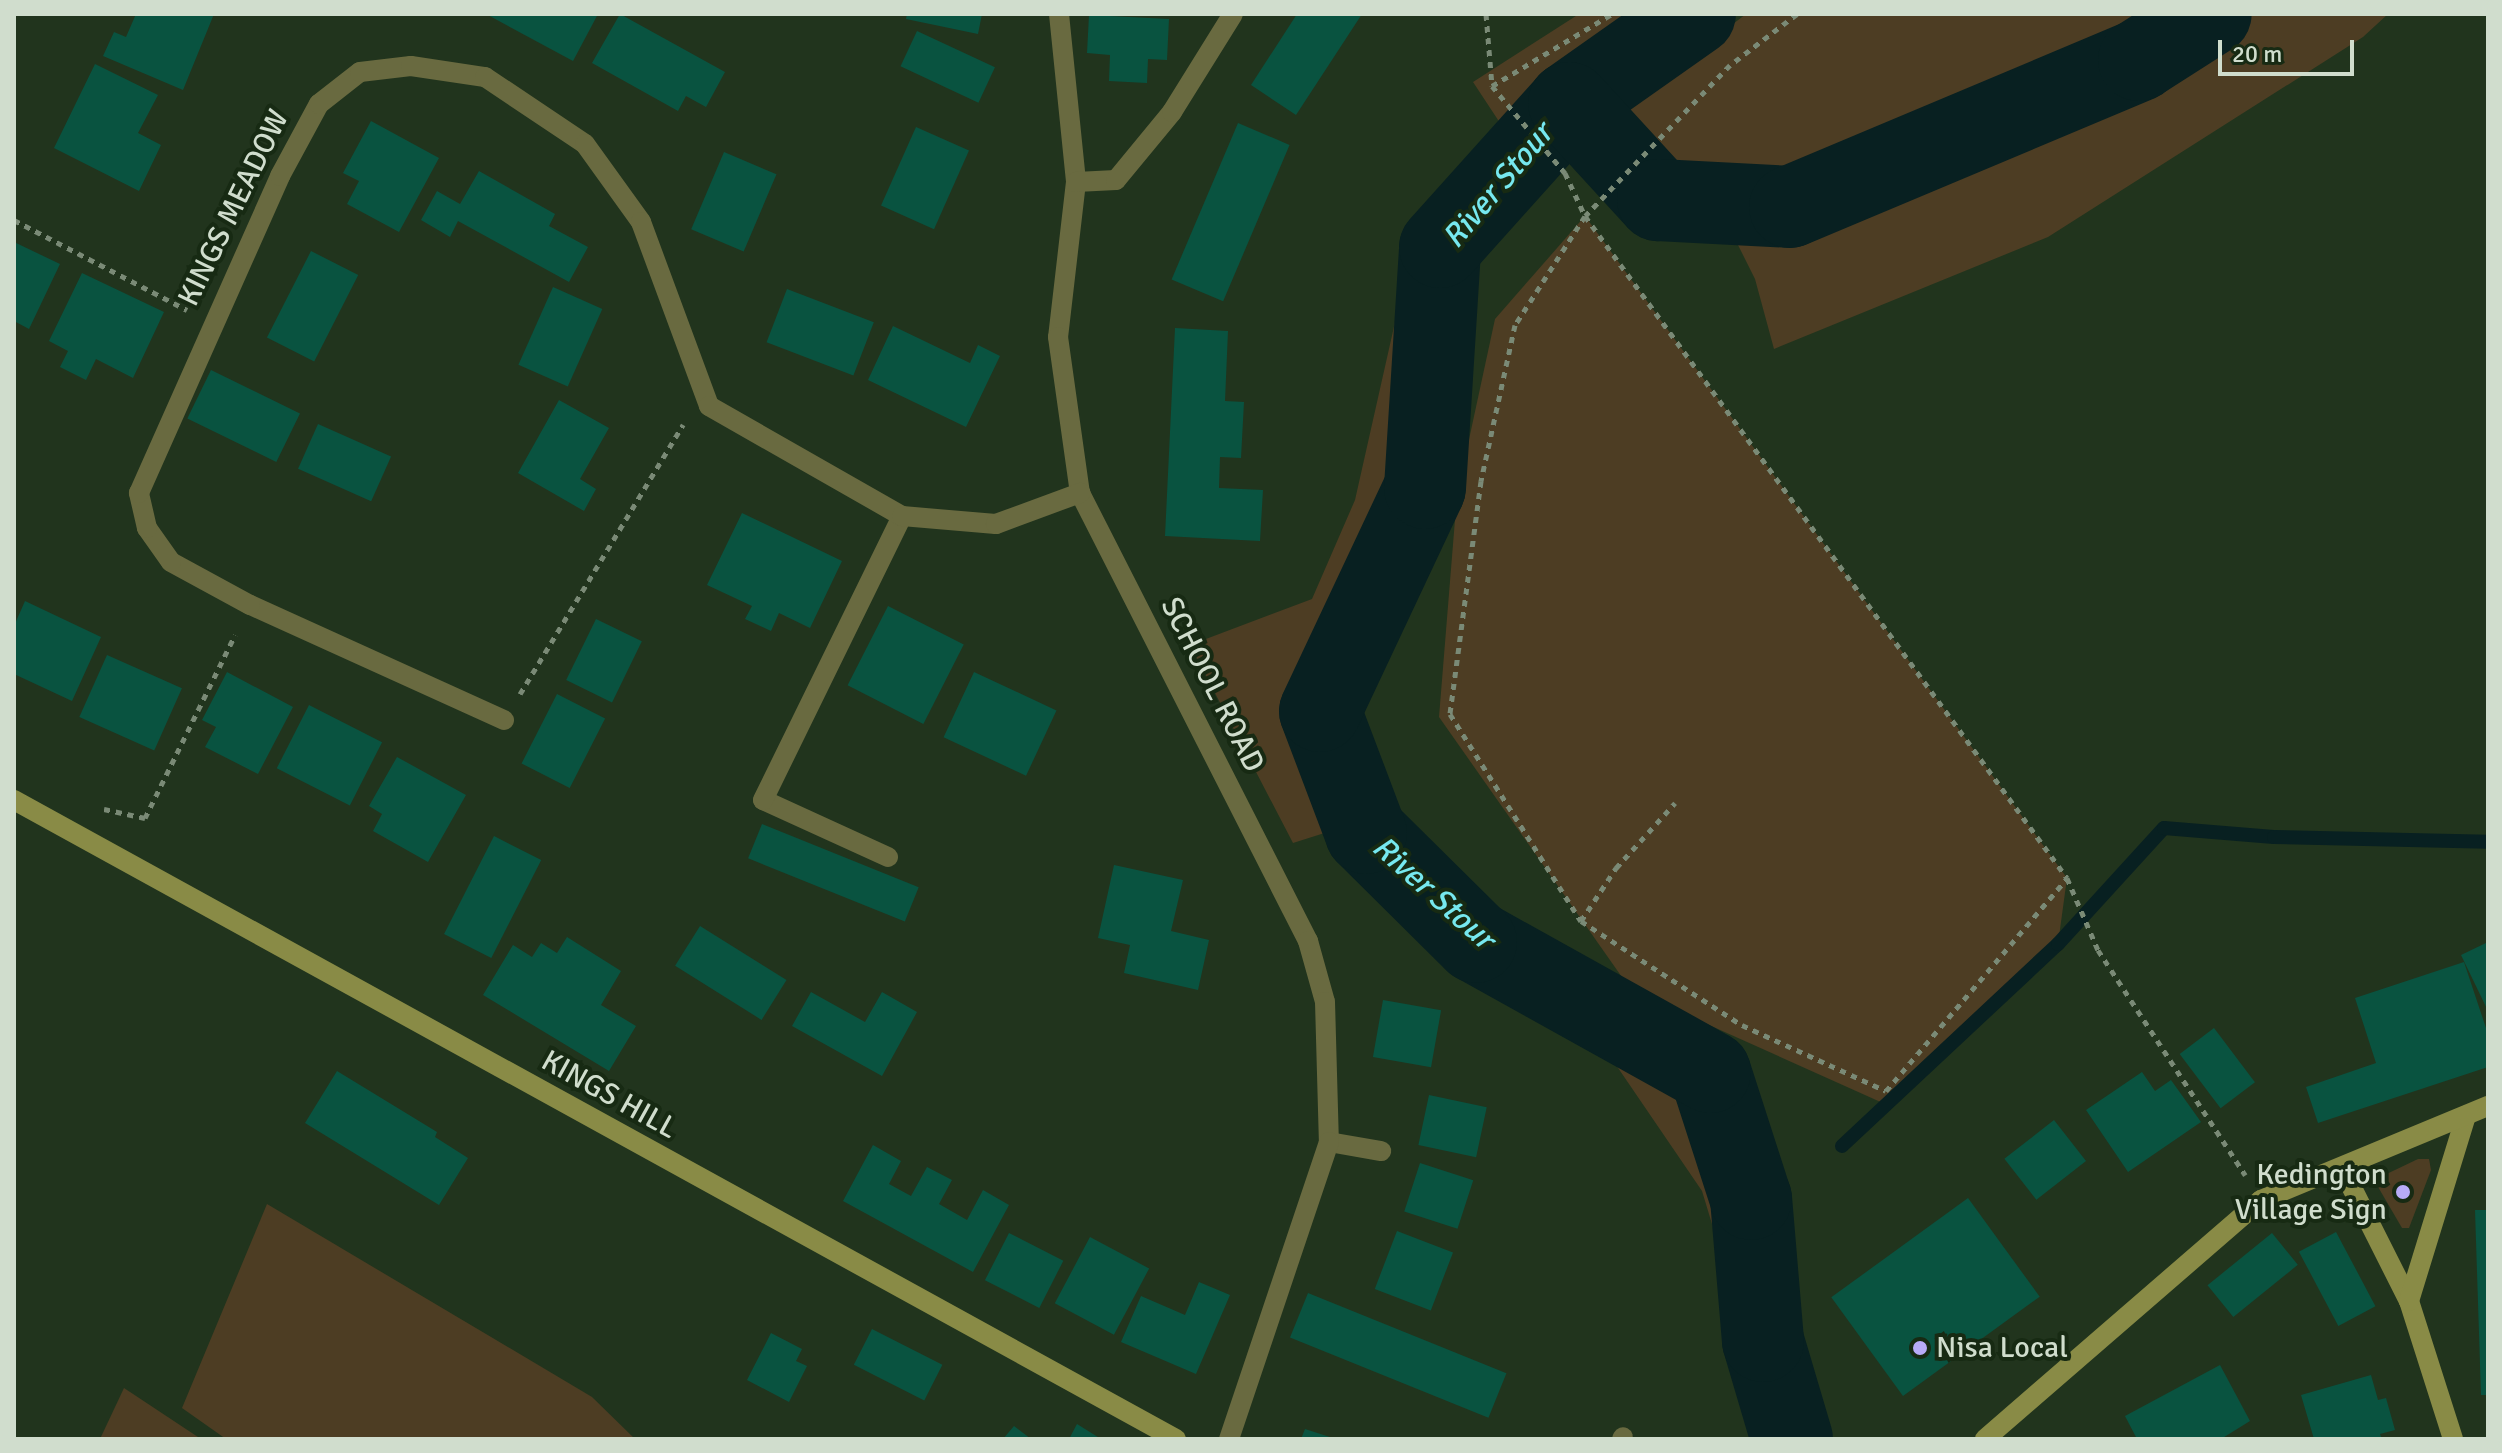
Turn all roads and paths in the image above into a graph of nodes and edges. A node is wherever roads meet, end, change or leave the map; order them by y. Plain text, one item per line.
1 (1059, 14) edge
2 (1233, 14) edge
3 (1486, 14) edge
4 (1612, 14) edge
5 (1797, 14) edge
6 (1492, 86) junction
7 (1076, 182) junction
8 (1585, 216) junction
9 (14, 220) edge
10 (210, 323) junction
11 (709, 406) junction
12 (1080, 493) junction
13 (902, 516) junction
14 (250, 605) junction
15 (504, 720) joint
16 (14, 800) edge
17 (1675, 803) dead end
18 (78, 839) junction
19 (888, 857) dead end
20 (2067, 878) junction
21 (1581, 921) junction
22 (2488, 1106) edge
23 (2466, 1116) junction
24 (1329, 1142) junction
25 (1381, 1151) dead end
26 (2343, 1170) junction
27 (2261, 1200) junction
28 (2409, 1301) junction
29 (1176, 1439) edge
30 (1229, 1439) edge
31 (1985, 1439) edge
32 (2453, 1439) edge

1 - 7 street, SCHOOL ROAD
2 - 7 street
3 - 6 path
4 - 6 path
5 - 8 path
6 - 8 path
7 - 12 street, SCHOOL ROAD
8 - 20 path
8 - 21 path
9 - 10 path
10 - 11 street, KINGS MEADOW
10 - 14 street, KINGS MEADOW
11 - 13 street
11 - 15 path
12 - 13 street
12 - 24 street, SCHOOL ROAD
13 - 19 street
14 - 15 street, KINGS MEADOW
14 - 18 path
16 - 18 street, KINGS HILL
17 - 21 path
18 - 29 street, KINGS HILL
20 - 21 path
20 - 27 path
22 - 23 street
23 - 26 street
23 - 28 street
24 - 25 street
24 - 30 street, SCHOOL ROAD
26 - 27 street
26 - 28 street
27 - 31 street
28 - 32 street

